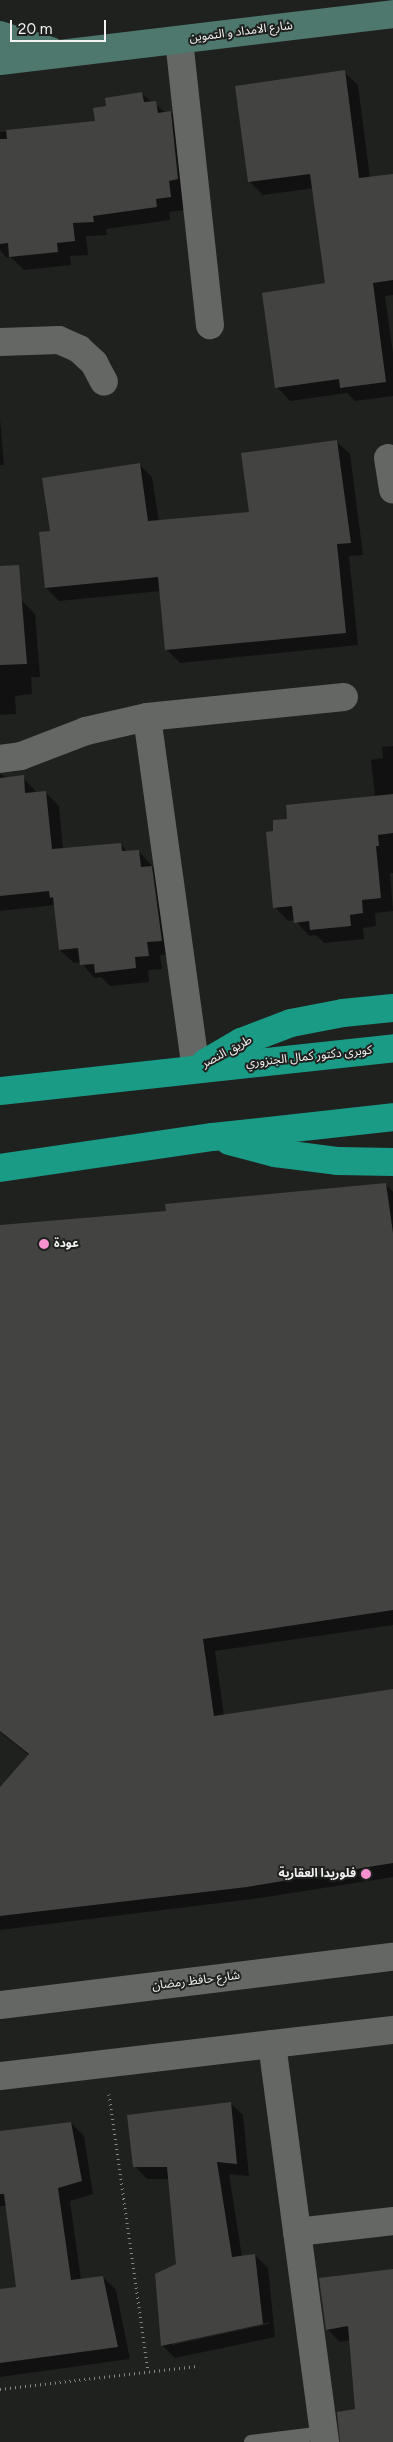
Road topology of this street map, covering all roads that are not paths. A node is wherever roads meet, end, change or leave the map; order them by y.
1 (393, 14) edge
2 (0, 35) edge
3 (179, 40) junction
4 (61, 54) junction
5 (0, 61) edge
6 (210, 325) dead end
7 (0, 342) edge
8 (104, 382) dead end
9 (388, 458) dead end
10 (393, 490) edge
11 (344, 697) dead end
12 (147, 717) junction
13 (0, 759) edge
14 (393, 1008) edge
15 (393, 1048) edge
16 (196, 1069) junction
17 (0, 1091) edge
18 (393, 1117) edge
19 (213, 1137) junction
20 (393, 1162) edge
21 (0, 1168) edge
22 (393, 1956) edge
23 (0, 2005) edge
24 (393, 2030) edge
25 (272, 2044) junction
26 (0, 2076) edge
27 (393, 2221) edge
28 (297, 2232) junction
29 (325, 2438) edge
30 (251, 2442) edge

1 - 3 street, شارع الامداد و التموين
2 - 4 street
3 - 4 street, شارع الامداد و التموين
3 - 6 street
4 - 5 street, شارع الامداد و التموين
7 - 8 street
9 - 10 street
11 - 12 street
12 - 13 street
12 - 16 street
14 - 16 highway, طريق النصر
15 - 16 highway, كوبرى دكتور كمال الجنزوري
16 - 17 highway, طريق النصر
18 - 19 highway
19 - 20 highway
19 - 21 highway
22 - 23 street, شارع حافظ رمضان
24 - 25 street
25 - 26 street
25 - 28 street
27 - 28 street
28 - 29 street
29 - 30 lane

